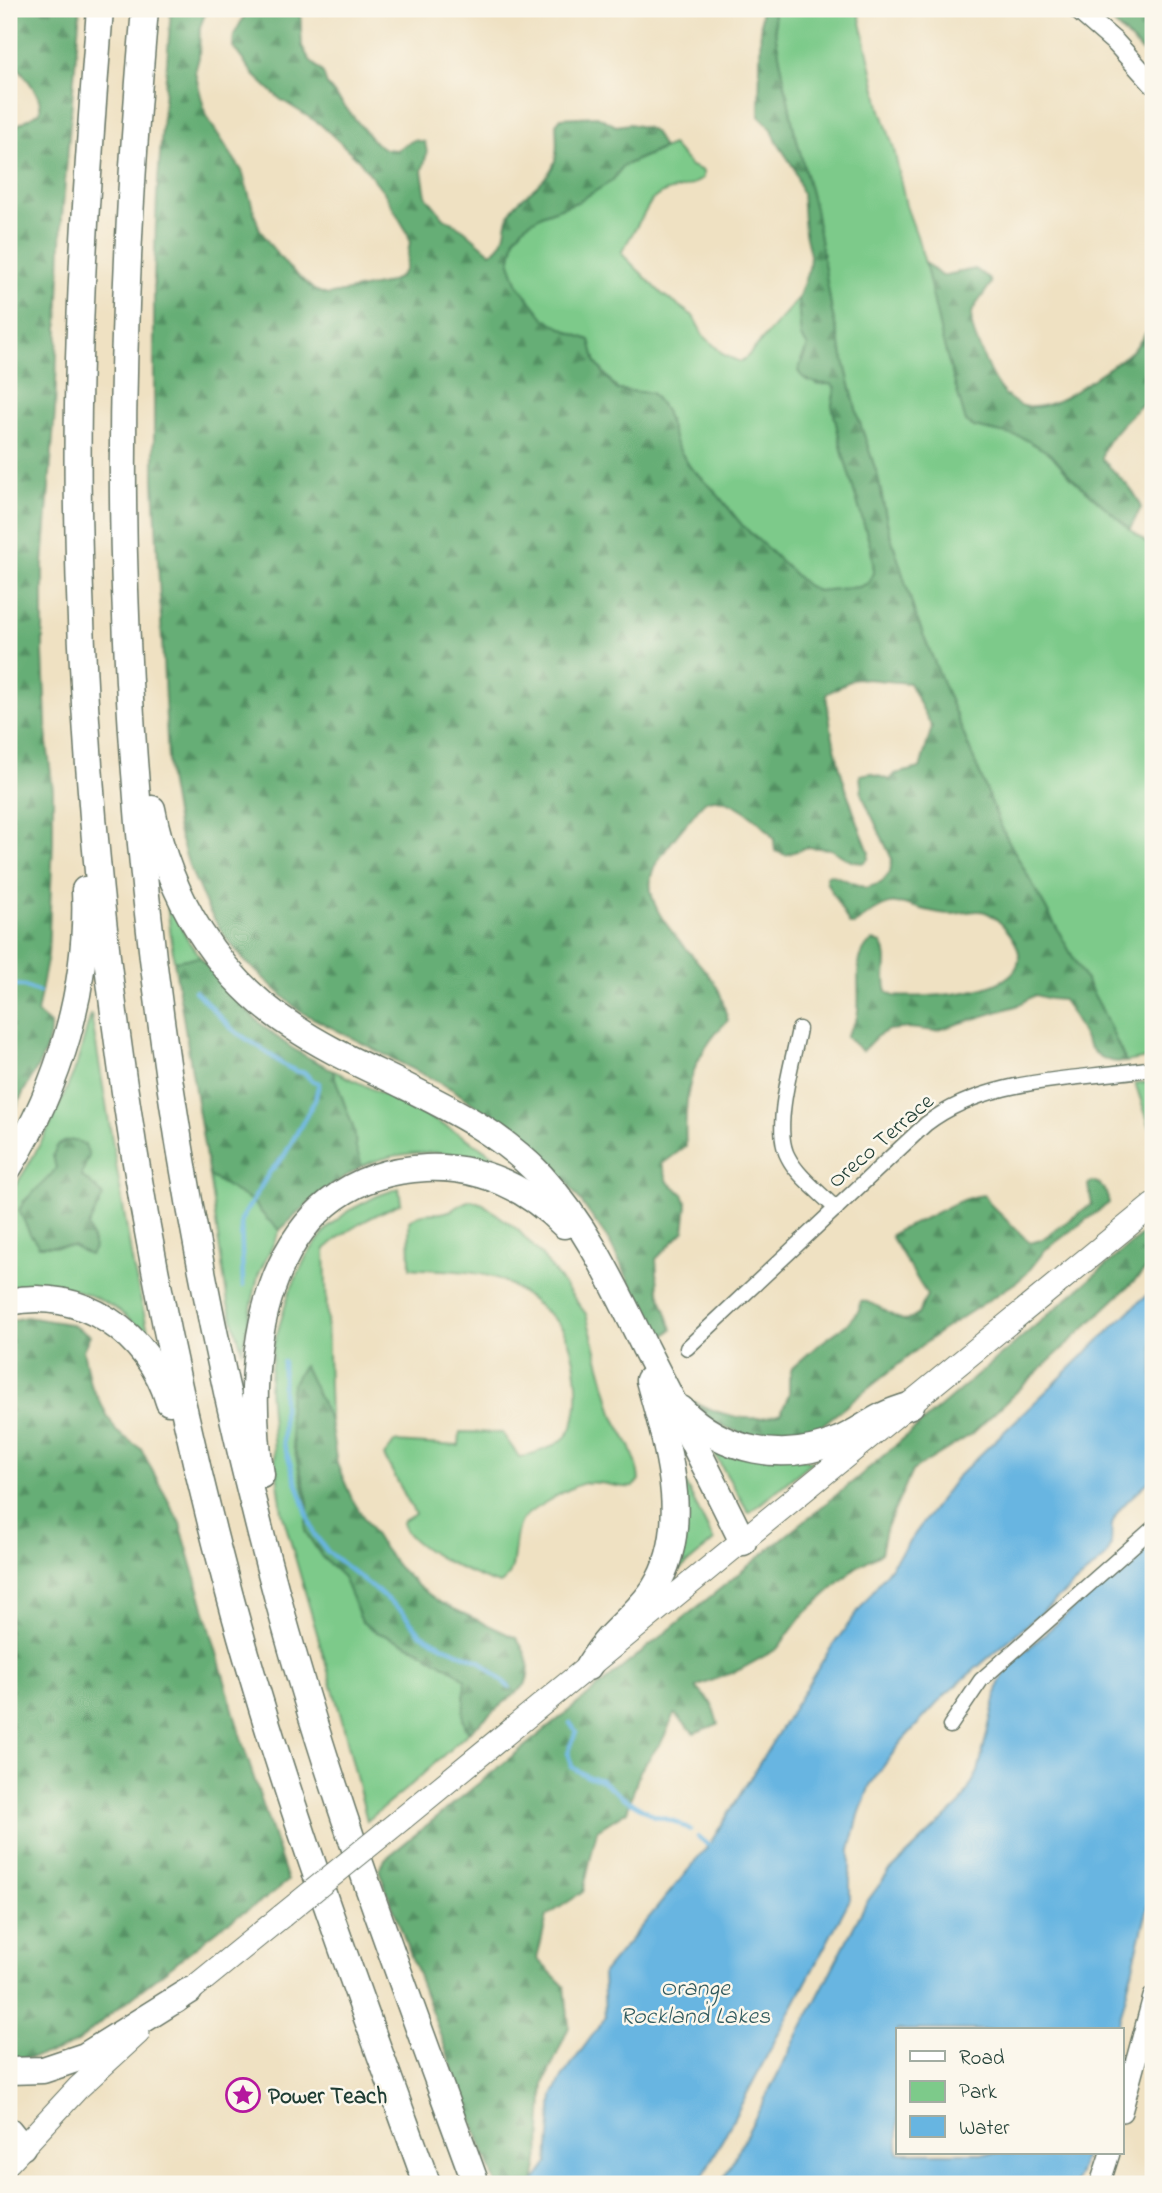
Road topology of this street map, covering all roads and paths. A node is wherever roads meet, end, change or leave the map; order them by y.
1 (100, 9) edge
2 (145, 9) edge
3 (1077, 9) edge
4 (1153, 84) edge
5 (125, 585) junction
6 (86, 724) junction
7 (799, 1029) dead end
8 (1153, 1068) edge
9 (9, 1167) edge
10 (1153, 1205) edge
11 (836, 1209) junction
12 (9, 1302) edge
13 (687, 1348) dead end
14 (659, 1386) junction
15 (911, 1405) junction
16 (1153, 1528) edge
17 (739, 1545) junction
18 (222, 1569) junction
19 (279, 1605) junction
20 (588, 1667) junction
21 (950, 1726) dead end
22 (190, 1991) junction
23 (1153, 1997) edge
24 (9, 2071) edge
25 (1124, 2105) edge
26 (12, 2145) edge
27 (1110, 2154) edge
28 (426, 2184) edge
29 (475, 2184) edge
30 (1100, 2184) edge

1 - 6 highway
2 - 5 highway
3 - 4 street
5 - 14 highway
5 - 19 highway
6 - 9 highway
6 - 18 highway
7 - 11 street
8 - 11 street, Oreco Terrace
10 - 15 main road
11 - 13 street, Oreco Terrace
12 - 18 highway
14 - 15 highway
14 - 17 highway
14 - 19 highway
14 - 20 highway
15 - 17 main road
16 - 21 street
17 - 20 main road
18 - 28 highway
19 - 29 highway
20 - 22 main road, bridge
22 - 24 highway
22 - 26 main road
23 - 25 street
27 - 30 street

